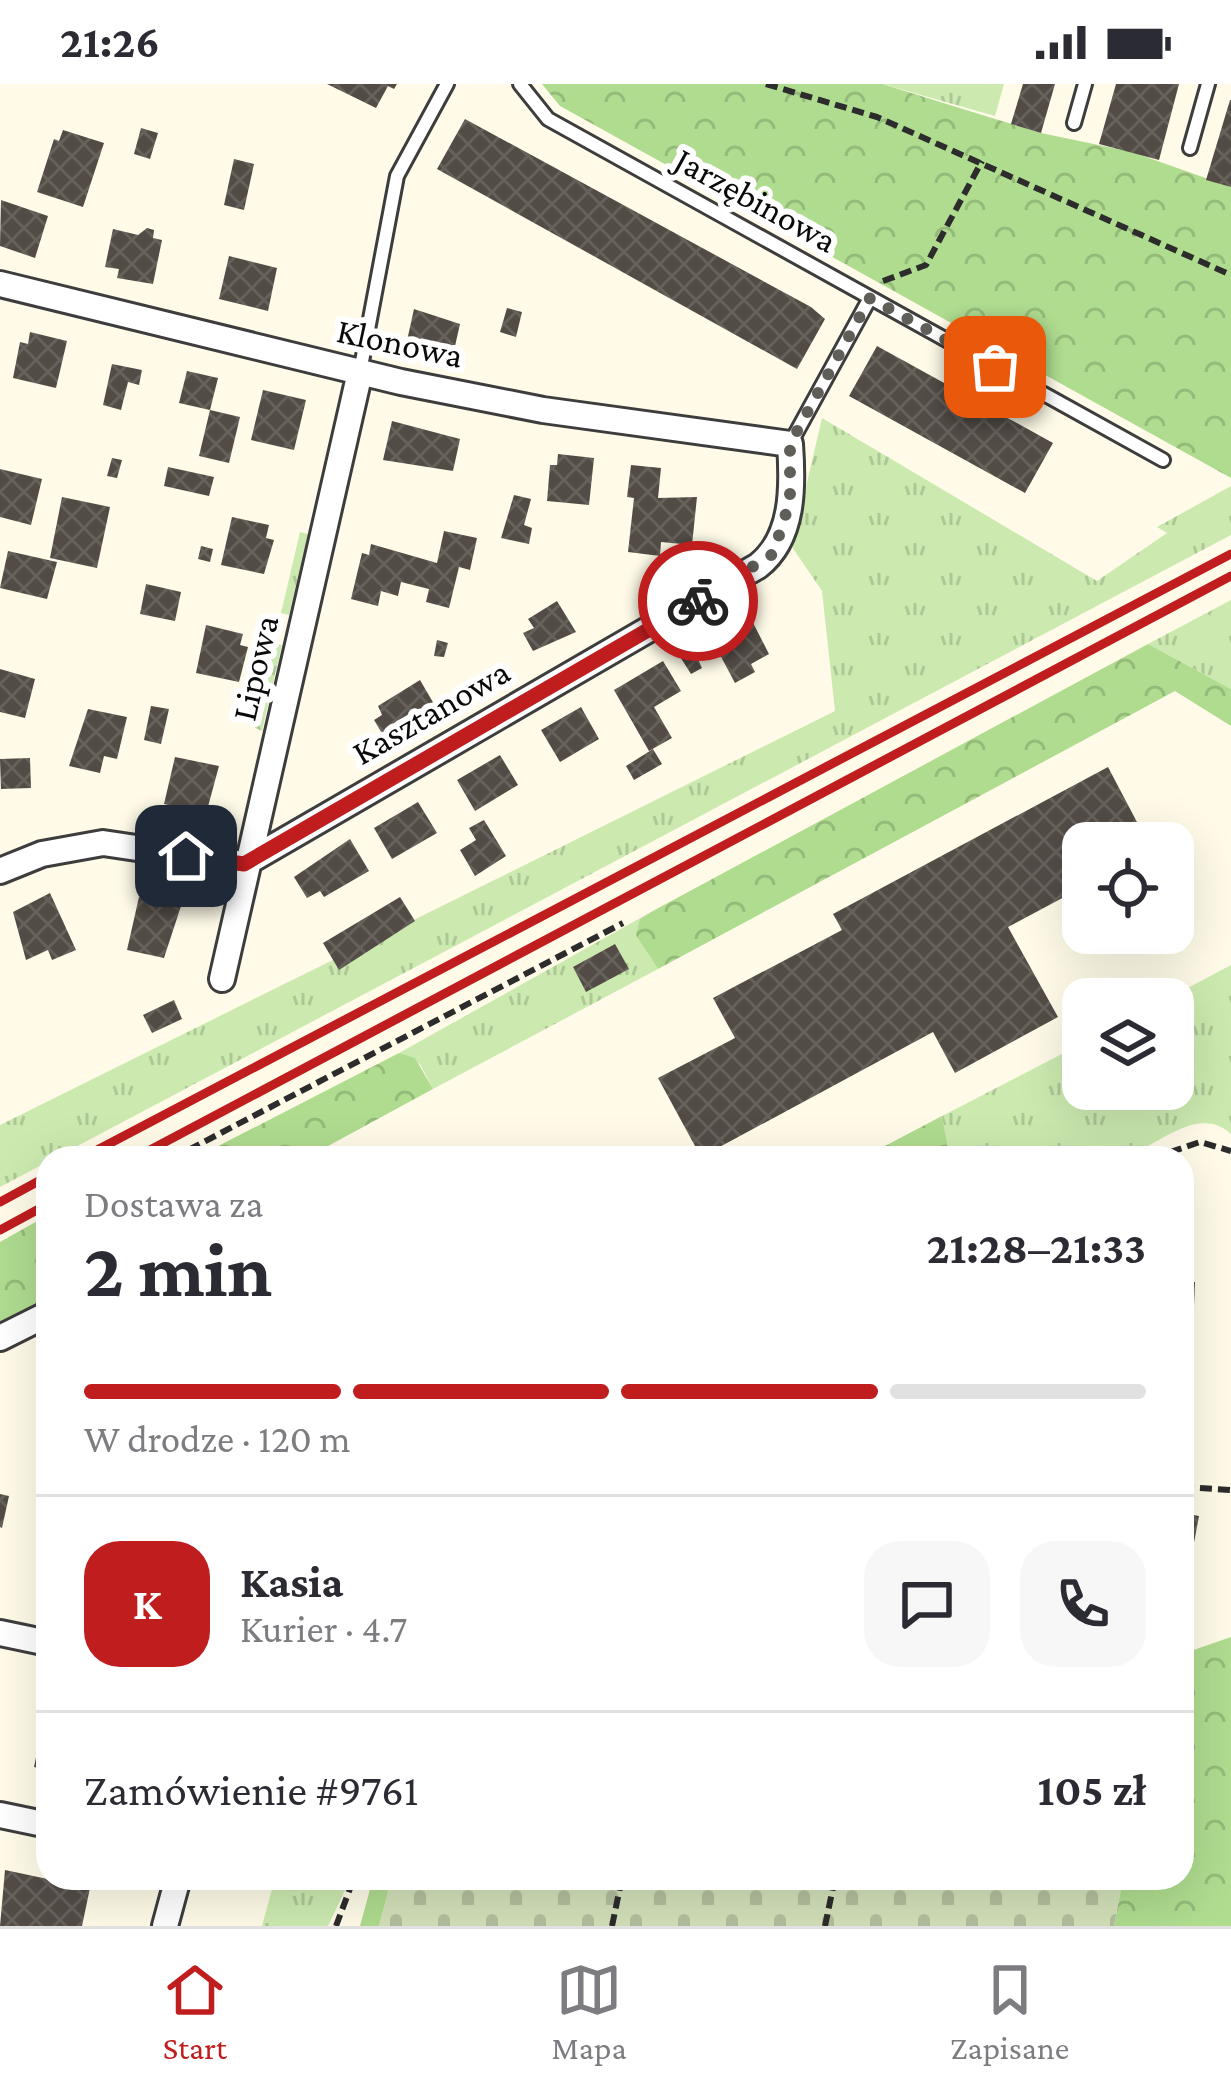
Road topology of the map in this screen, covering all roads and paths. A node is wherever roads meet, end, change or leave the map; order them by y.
1 (447, 84) edge
2 (520, 84) edge
3 (766, 84) edge
4 (1084, 84) edge
5 (1208, 84) edge
6 (1074, 123) dead end
7 (1190, 148) dead end
8 (982, 161) junction
9 (1231, 274) edge
10 (0, 284) edge
11 (870, 298) junction
12 (360, 372) junction
13 (790, 444) junction
14 (1163, 460) dead end
15 (244, 864) junction
16 (0, 872) edge
17 (623, 923) dead end
18 (222, 979) dead end
19 (196, 1146) edge
20 (1188, 1146) edge
21 (1231, 1151) edge
22 (36, 1320) edge
23 (0, 1338) edge
24 (1194, 1488) edge
25 (1231, 1490) edge
26 (0, 1633) edge
27 (36, 1640) edge
28 (0, 1815) edge
29 (36, 1822) edge
30 (175, 1890) edge
31 (349, 1890) edge
32 (620, 1890) edge
33 (832, 1890) edge
34 (165, 1926) edge
35 (335, 1926) edge
36 (612, 1926) edge
37 (825, 1926) edge

1 - 12 lane
2 - 11 lane, Jarzębinowa
3 - 8 path
4 - 6 lane
5 - 7 lane
8 - 9 path
8 - 11 path
10 - 12 street, Klonowa
11 - 13 lane
11 - 14 lane, Jarzębinowa
12 - 13 street, Klonowa
12 - 15 street, Lipowa
13 - 15 street, Kasztanowa
15 - 16 street
15 - 18 street, Lipowa
17 - 19 path
20 - 21 path
22 - 23 street
24 - 25 path
26 - 27 street
28 - 29 street
30 - 34 street
31 - 35 path
32 - 36 path
33 - 37 path

